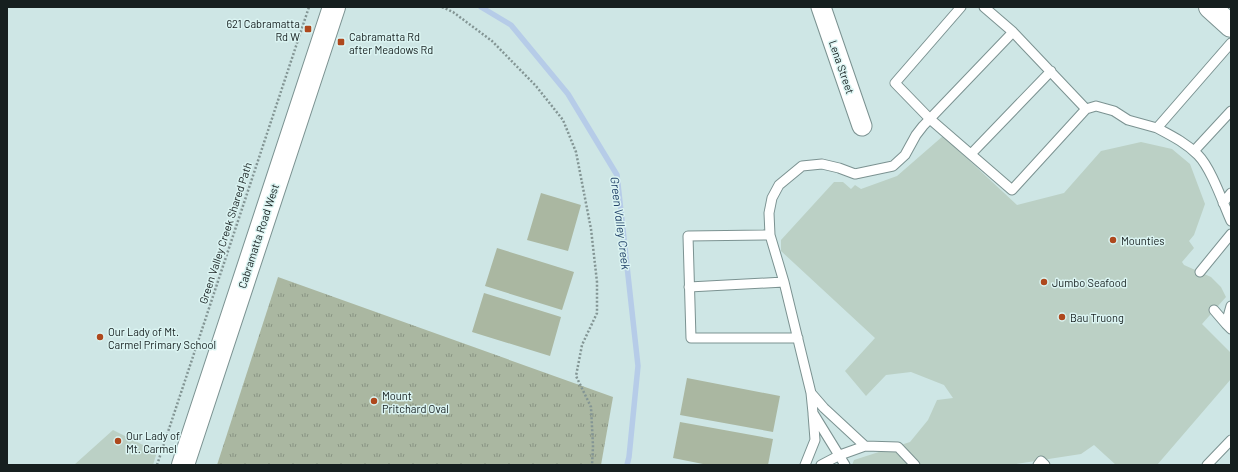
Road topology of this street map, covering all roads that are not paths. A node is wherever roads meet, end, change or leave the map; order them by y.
1 (334, 7) edge
2 (821, 7) edge
3 (961, 7) edge
4 (984, 7) edge
5 (1210, 7) edge
6 (1231, 26) edge
7 (1013, 32) junction
8 (1231, 43) edge
9 (1051, 71) junction
10 (1086, 109) junction
11 (1231, 111) edge
12 (930, 119) junction
13 (862, 126) dead end
14 (1157, 128) junction
15 (1194, 151) junction
16 (971, 154) junction
17 (1231, 193) edge
18 (1223, 202) junction
19 (1231, 221) edge
20 (1231, 234) edge
21 (770, 235) junction
22 (1200, 272) dead end
23 (784, 282) junction
24 (689, 287) junction
25 (1231, 306) edge
26 (1214, 310) dead end
27 (1228, 326) edge
28 (798, 338) junction
29 (812, 393) junction
30 (813, 413) junction
31 (1231, 440) edge
32 (865, 446) junction
33 (840, 455) junction
34 (844, 464) edge
35 (183, 465) edge
36 (805, 465) edge
37 (821, 465) edge
38 (915, 465) edge
39 (1038, 465) edge
40 (1045, 465) edge
41 (1207, 465) edge

1 - 35 main road, Cabramatta Road West
2 - 13 street, Lena Street
3 - 12 lane
4 - 7 lane
5 - 6 main road
7 - 9 lane
7 - 12 lane
8 - 14 lane
9 - 10 lane
9 - 16 lane
10 - 14 lane
10 - 16 lane
11 - 15 lane
12 - 16 lane
12 - 21 lane
14 - 15 lane
15 - 18 lane
17 - 18 lane
18 - 19 lane
20 - 22 lane
21 - 23 lane
21 - 24 lane
23 - 24 lane
23 - 28 lane
24 - 28 lane
25 - 27 lane
26 - 27 lane
28 - 29 lane
29 - 30 lane
29 - 32 lane
30 - 33 lane
30 - 36 lane
31 - 41 lane
32 - 33 lane
32 - 34 lane
32 - 38 lane
33 - 34 lane
33 - 37 lane
39 - 40 lane

